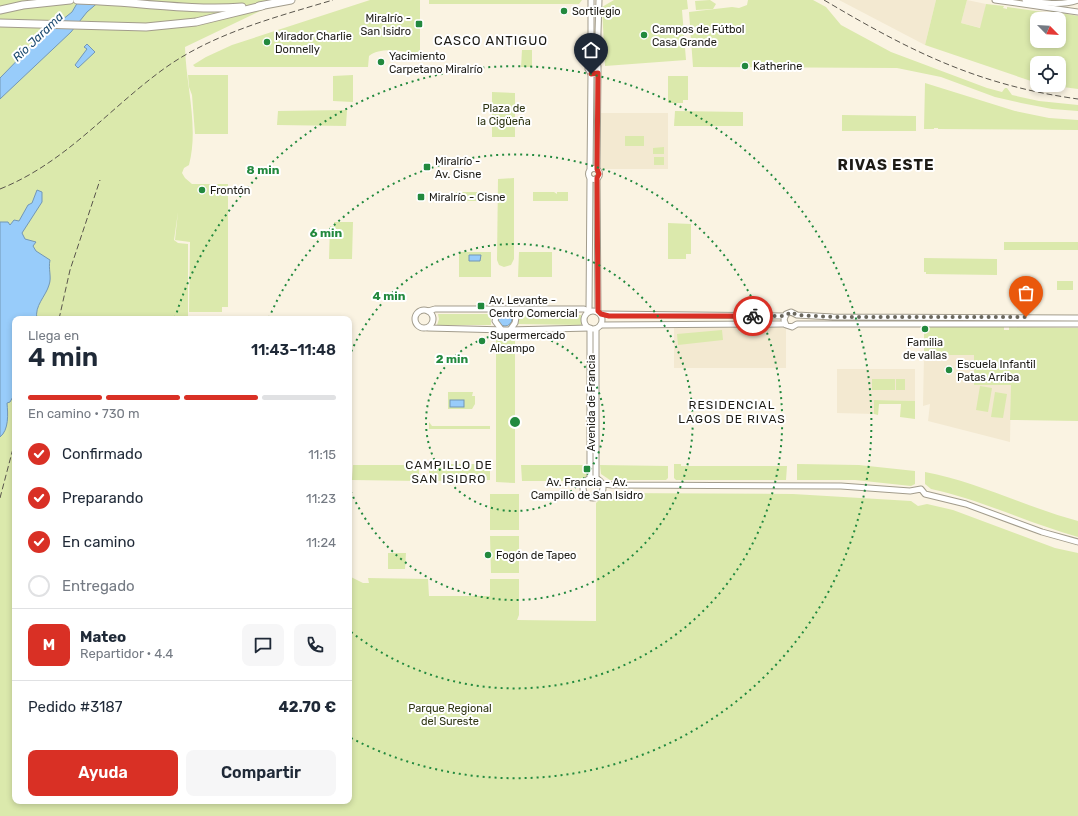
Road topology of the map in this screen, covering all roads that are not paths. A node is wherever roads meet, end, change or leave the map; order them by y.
1 (70, 0) edge
2 (77, 0) edge
3 (291, 0) edge
4 (591, 0) edge
5 (599, 0) edge
6 (995, 0) edge
7 (1025, 0) edge
8 (1078, 0) edge
9 (262, 6) junction
10 (0, 10) edge
11 (1078, 12) edge
12 (0, 25) edge
13 (590, 64) junction
14 (597, 65) junction
15 (598, 73) junction
16 (591, 74) junction
17 (597, 169) junction
18 (590, 170) junction
19 (590, 178) junction
20 (597, 178) junction
21 (501, 310) junction
22 (510, 310) junction
23 (428, 311) junction
24 (589, 311) junction
25 (600, 313) junction
26 (797, 315) junction
27 (785, 316) junction
28 (1078, 318) edge
29 (785, 324) junction
30 (797, 324) junction
31 (1078, 324) edge
32 (601, 325) junction
33 (428, 328) junction
34 (501, 329) junction
35 (592, 329) junction
36 (510, 330) junction
37 (593, 478) junction
38 (603, 484) junction
39 (1078, 542) edge

1 - 10 highway
2 - 9 highway
3 - 9 highway
4 - 13 street
5 - 14 street
6 - 11 street
7 - 8 street
9 - 12 highway
13 - 14 street
13 - 16 street
14 - 15 street
15 - 16 street
15 - 17 street
16 - 18 street
17 - 18 street
17 - 20 street
18 - 19 street
19 - 20 street
19 - 24 street
20 - 25 street
21 - 22 street
21 - 23 street
21 - 34 street
22 - 24 street
22 - 36 street
23 - 33 street
23 - 33 street
24 - 25 street
24 - 35 street
25 - 27 street
25 - 32 street
26 - 27 street
26 - 28 street
26 - 30 street
27 - 29 street
29 - 30 street
29 - 32 street
30 - 31 street
32 - 35 street
33 - 34 street
34 - 36 street
35 - 36 street
35 - 37 street, Avenida de Francia
37 - 38 street
37 - 38 street
38 - 39 street

